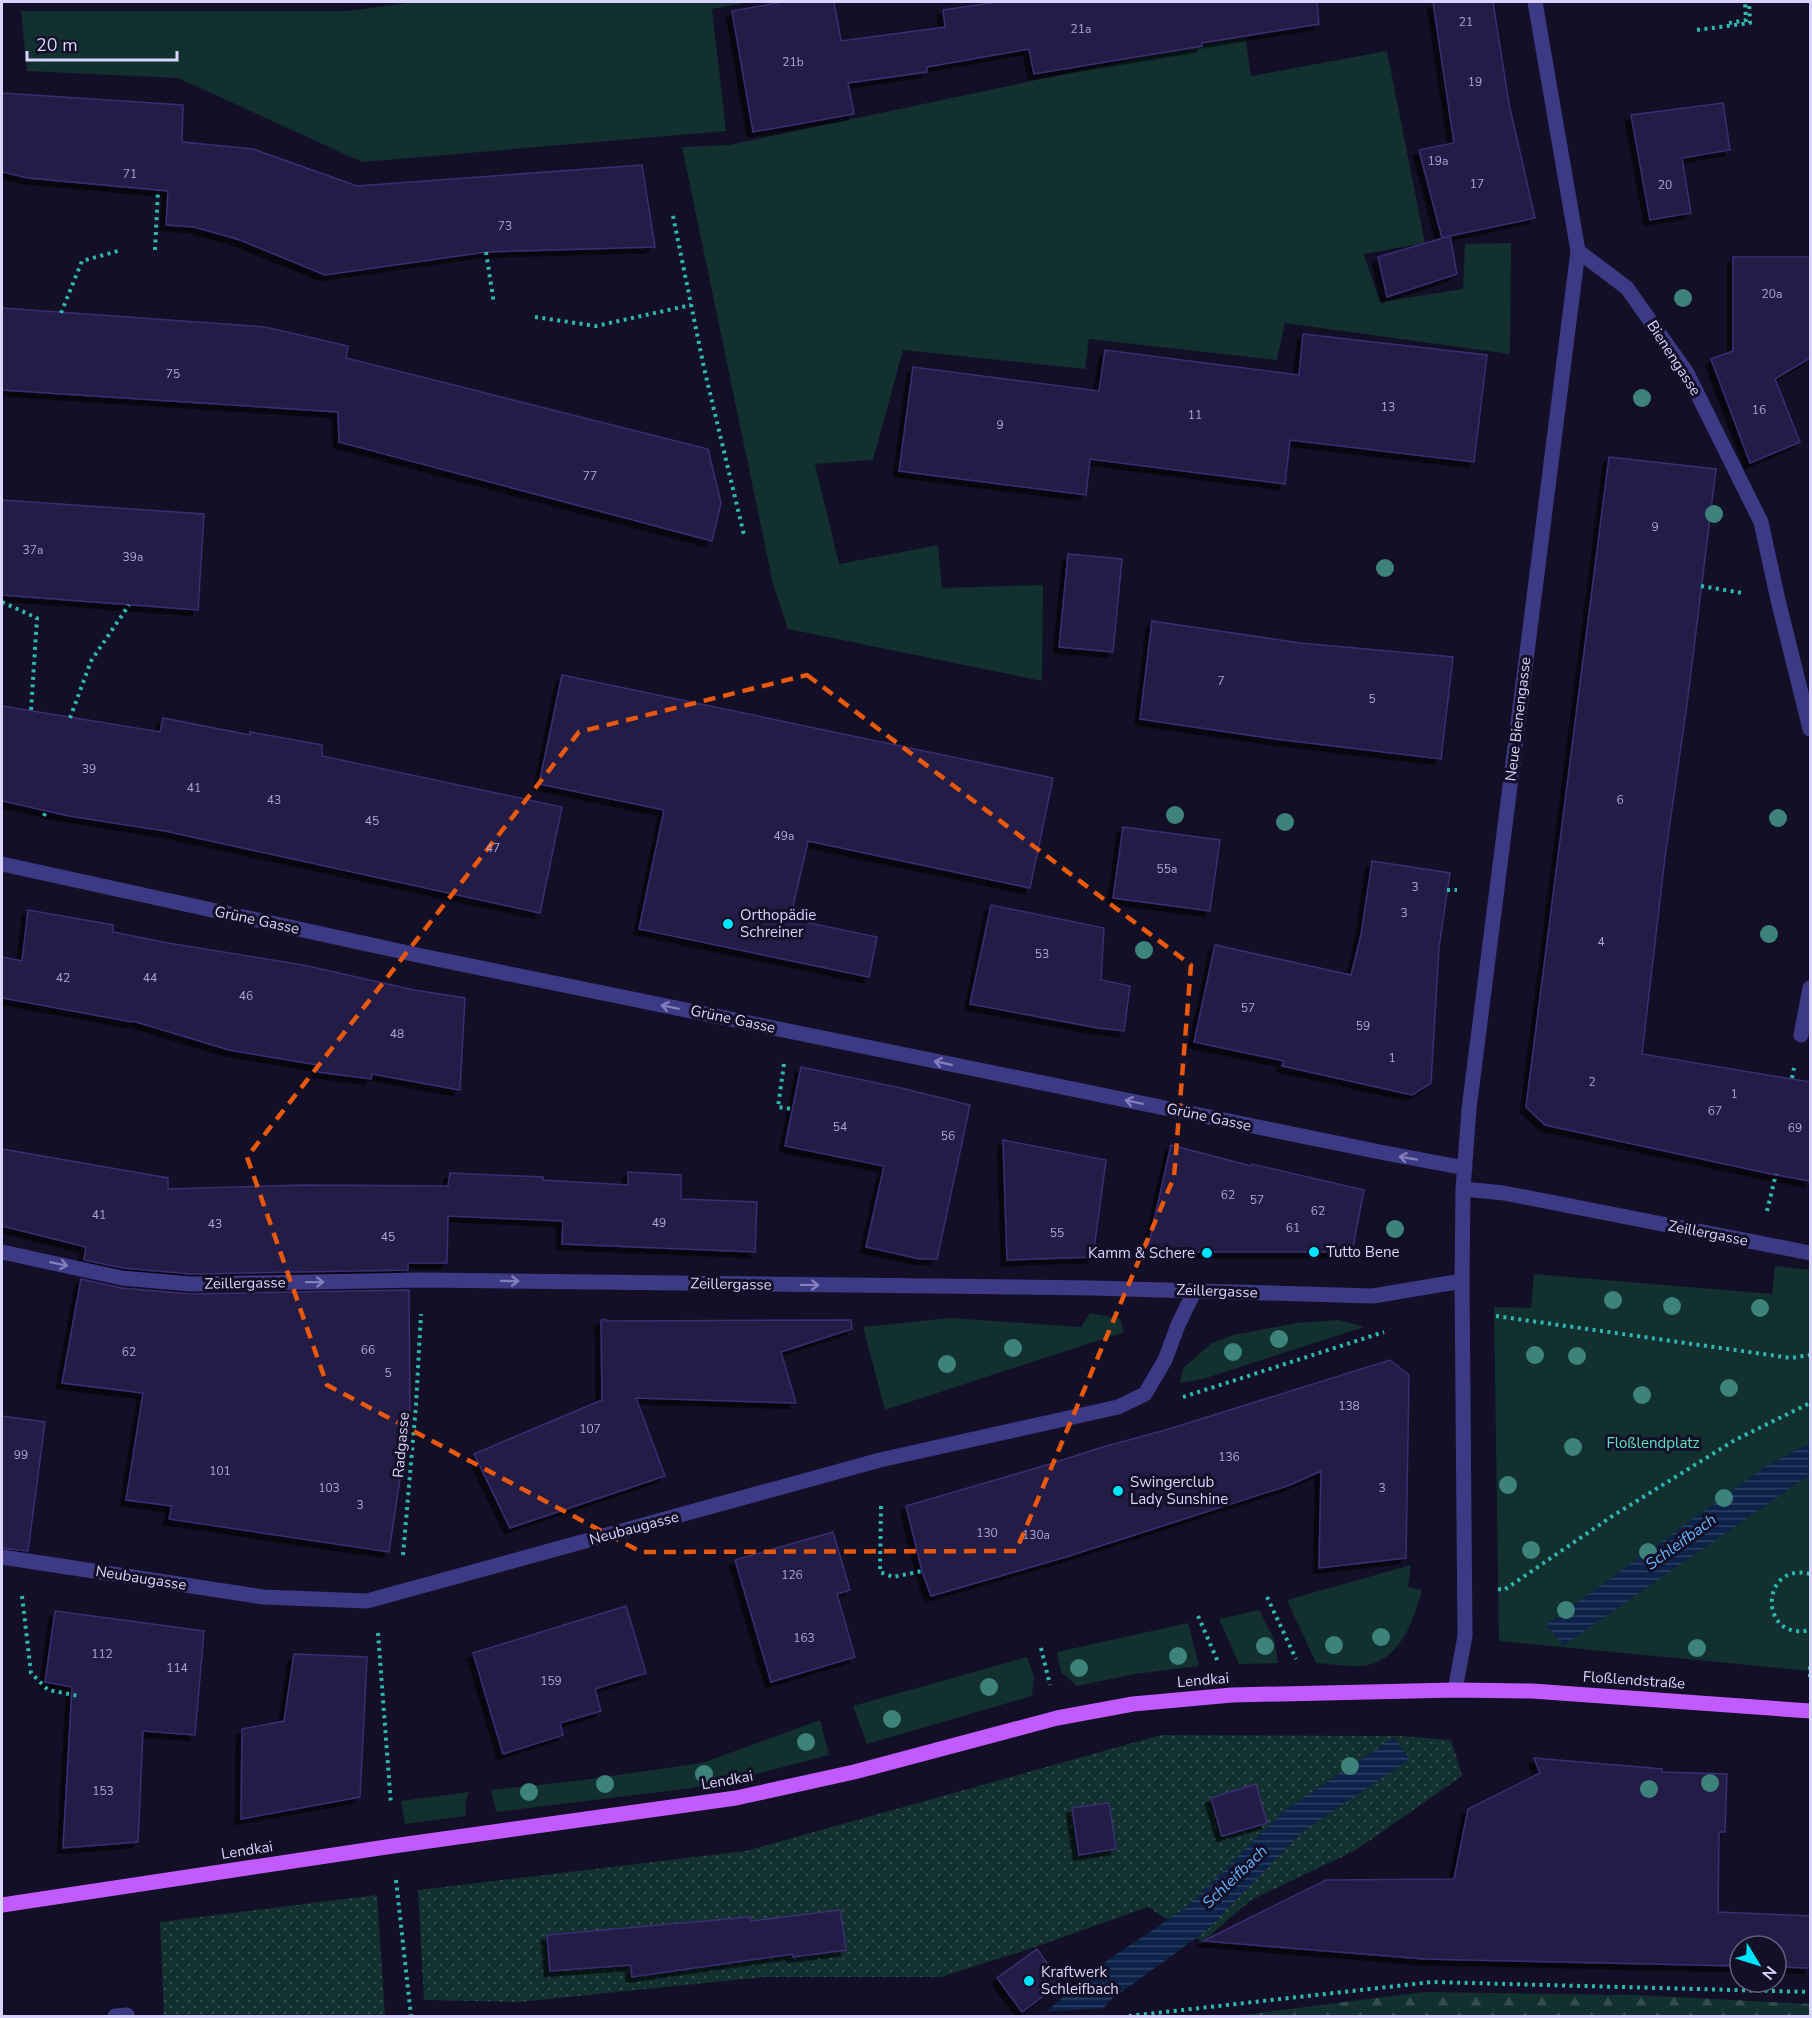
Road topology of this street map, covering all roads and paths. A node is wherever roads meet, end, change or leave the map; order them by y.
1 (1535, 2) edge
2 (1747, 2) edge
3 (1729, 23) dead end
4 (1696, 30) dead end
5 (158, 190) dead end
6 (673, 216) dead end
7 (155, 250) dead end
8 (118, 251) dead end
9 (1578, 251) junction
10 (486, 252) dead end
11 (494, 304) dead end
12 (691, 305) junction
13 (61, 313) dead end
14 (535, 317) dead end
15 (744, 535) dead end
16 (2, 602) edge
17 (129, 605) dead end
18 (31, 711) dead end
19 (70, 718) dead end
20 (1810, 729) edge
21 (2, 864) edge
22 (1448, 890) dead end
23 (1457, 890) dead end
24 (1810, 988) edge
25 (788, 1031) junction
26 (1801, 1035) dead end
27 (792, 1109) dead end
28 (1465, 1168) junction
29 (1463, 1189) junction
30 (2, 1252) edge
31 (1810, 1253) edge
32 (423, 1280) junction
33 (1462, 1281) junction
34 (1195, 1290) junction
35 (1492, 1316) dead end
36 (1393, 1328) dead end
37 (1810, 1355) edge
38 (1145, 1394) junction
39 (1810, 1403) edge
40 (881, 1506) dead end
41 (2, 1557) edge
42 (17, 1559) junction
43 (403, 1560) dead end
44 (922, 1571) dead end
45 (1810, 1574) edge
46 (1495, 1589) dead end
47 (1268, 1597) dead end
48 (1198, 1616) dead end
49 (377, 1628) dead end
50 (1810, 1630) edge
51 (1455, 1690) junction
52 (1312, 1694) junction
53 (1232, 1695) junction
54 (79, 1696) dead end
55 (1810, 1711) edge
56 (391, 1805) dead end
57 (396, 1879) dead end
58 (2, 1905) edge
59 (1810, 1992) edge
60 (411, 2016) edge
61 (1129, 2016) edge

1 - 9 street
2 - 3 path
2 - 4 path
5 - 7 path
6 - 12 path
8 - 13 path
9 - 20 street, Bienengasse
9 - 28 street, Neue Bienengasse
10 - 11 path
12 - 14 path
12 - 15 path
16 - 18 path
17 - 19 path
25 -> 21 street, Grüne Gasse
22 - 23 path
24 - 26 street
25 - 27 path
28 -> 25 street, Grüne Gasse
28 - 29 street, Neue Bienengasse
29 - 31 street, Zeillergasse
29 - 33 street
30 -> 32 street, Zeillergasse
32 -> 34 street, Zeillergasse
32 - 43 path, Radgasse
33 - 34 street, Zeillergasse
33 - 51 street
34 - 38 street
35 - 37 path
36 - 38 path
38 - 42 street, Neubaugasse
39 - 46 path
40 - 44 path
41 - 42 street, Neubaugasse
42 - 54 path
45 - 50 path
47 - 52 path
48 - 53 path
49 - 56 path
51 - 52 main road, Lendkai
51 - 55 main road, Floßlendstraße
52 - 53 main road, Lendkai
53 - 58 main road, Lendkai
57 - 60 path
59 - 61 path

